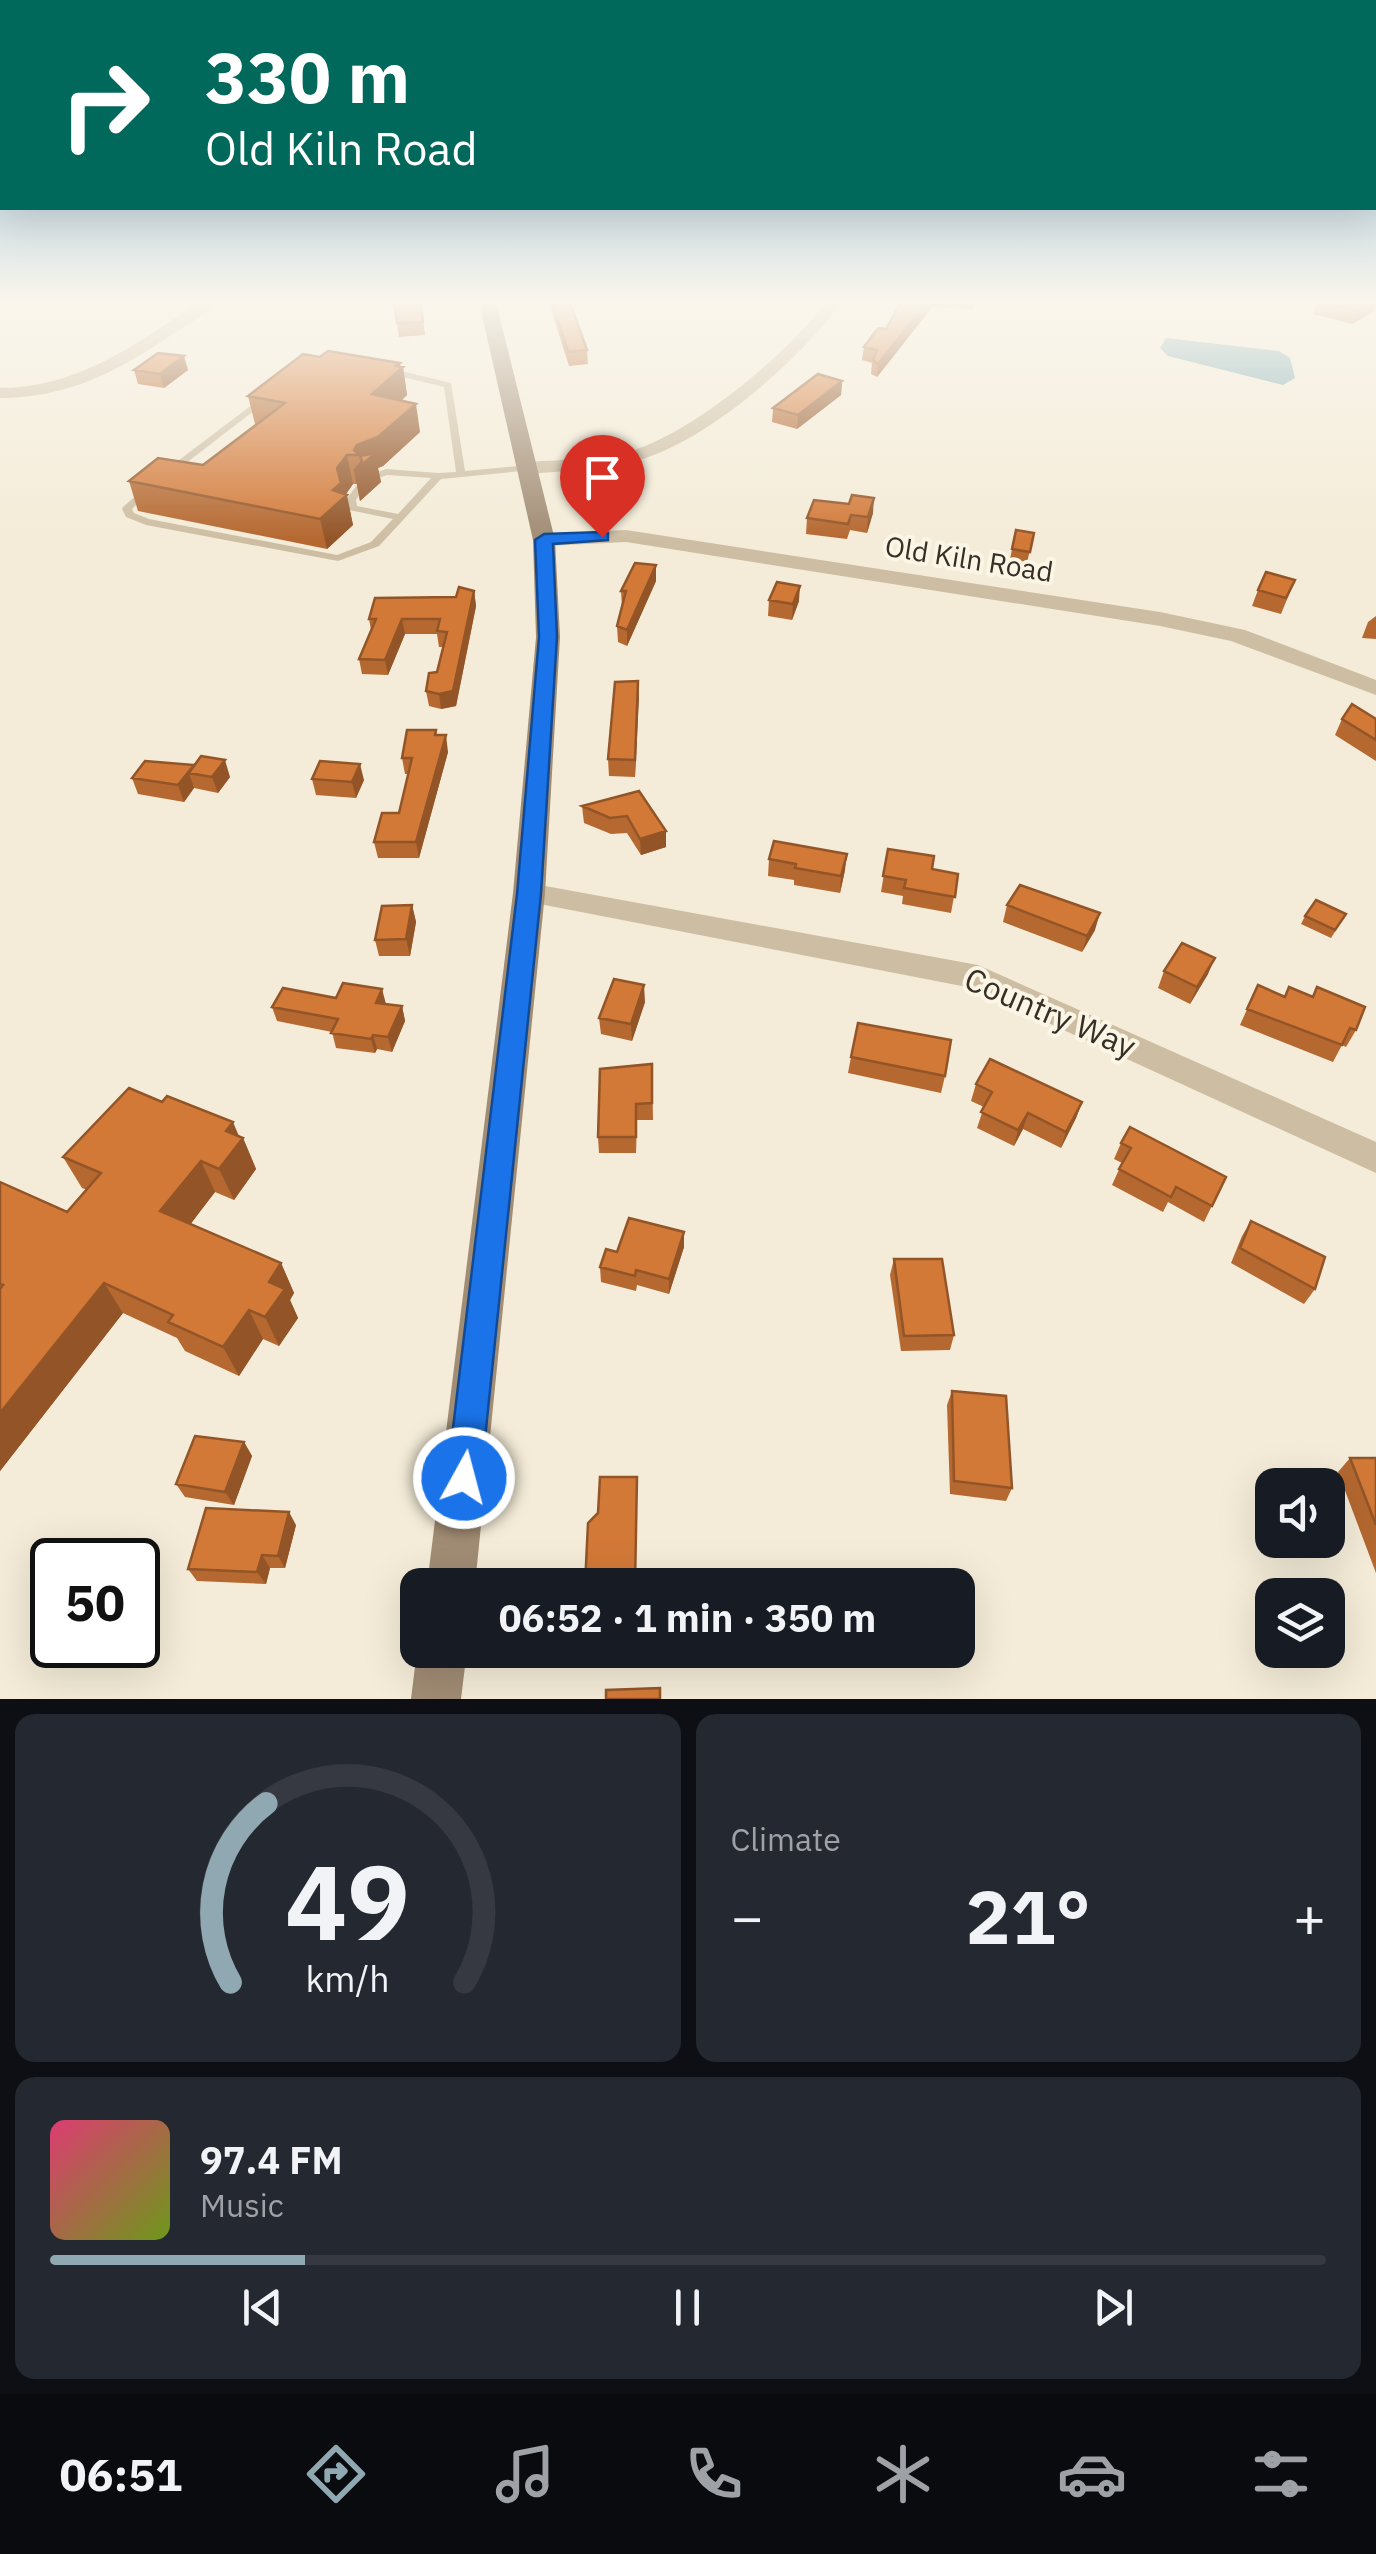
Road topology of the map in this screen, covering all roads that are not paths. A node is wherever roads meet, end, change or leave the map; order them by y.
1 (80, 381) edge
2 (443, 381) edge
3 (507, 381) edge
4 (748, 381) edge
5 (0, 393) edge
6 (274, 393) edge
7 (528, 468) junction
8 (461, 474) junction
9 (438, 476) junction
10 (400, 518) junction
11 (544, 540) junction
12 (1376, 688) edge
13 (529, 894) junction
14 (1376, 1158) edge
15 (452, 1568) edge
16 (440, 1668) edge
17 (436, 1699) edge

1 - 5 street
2 - 8 lane
3 - 7 main road
4 - 7 street
6 - 10 lane
7 - 8 lane
7 - 11 main road
8 - 9 lane
9 - 10 lane
9 - 10 lane
11 - 12 street, Old Kiln Road
11 - 13 main road
13 - 14 street, Country Way
13 - 15 main road
16 - 17 main road

